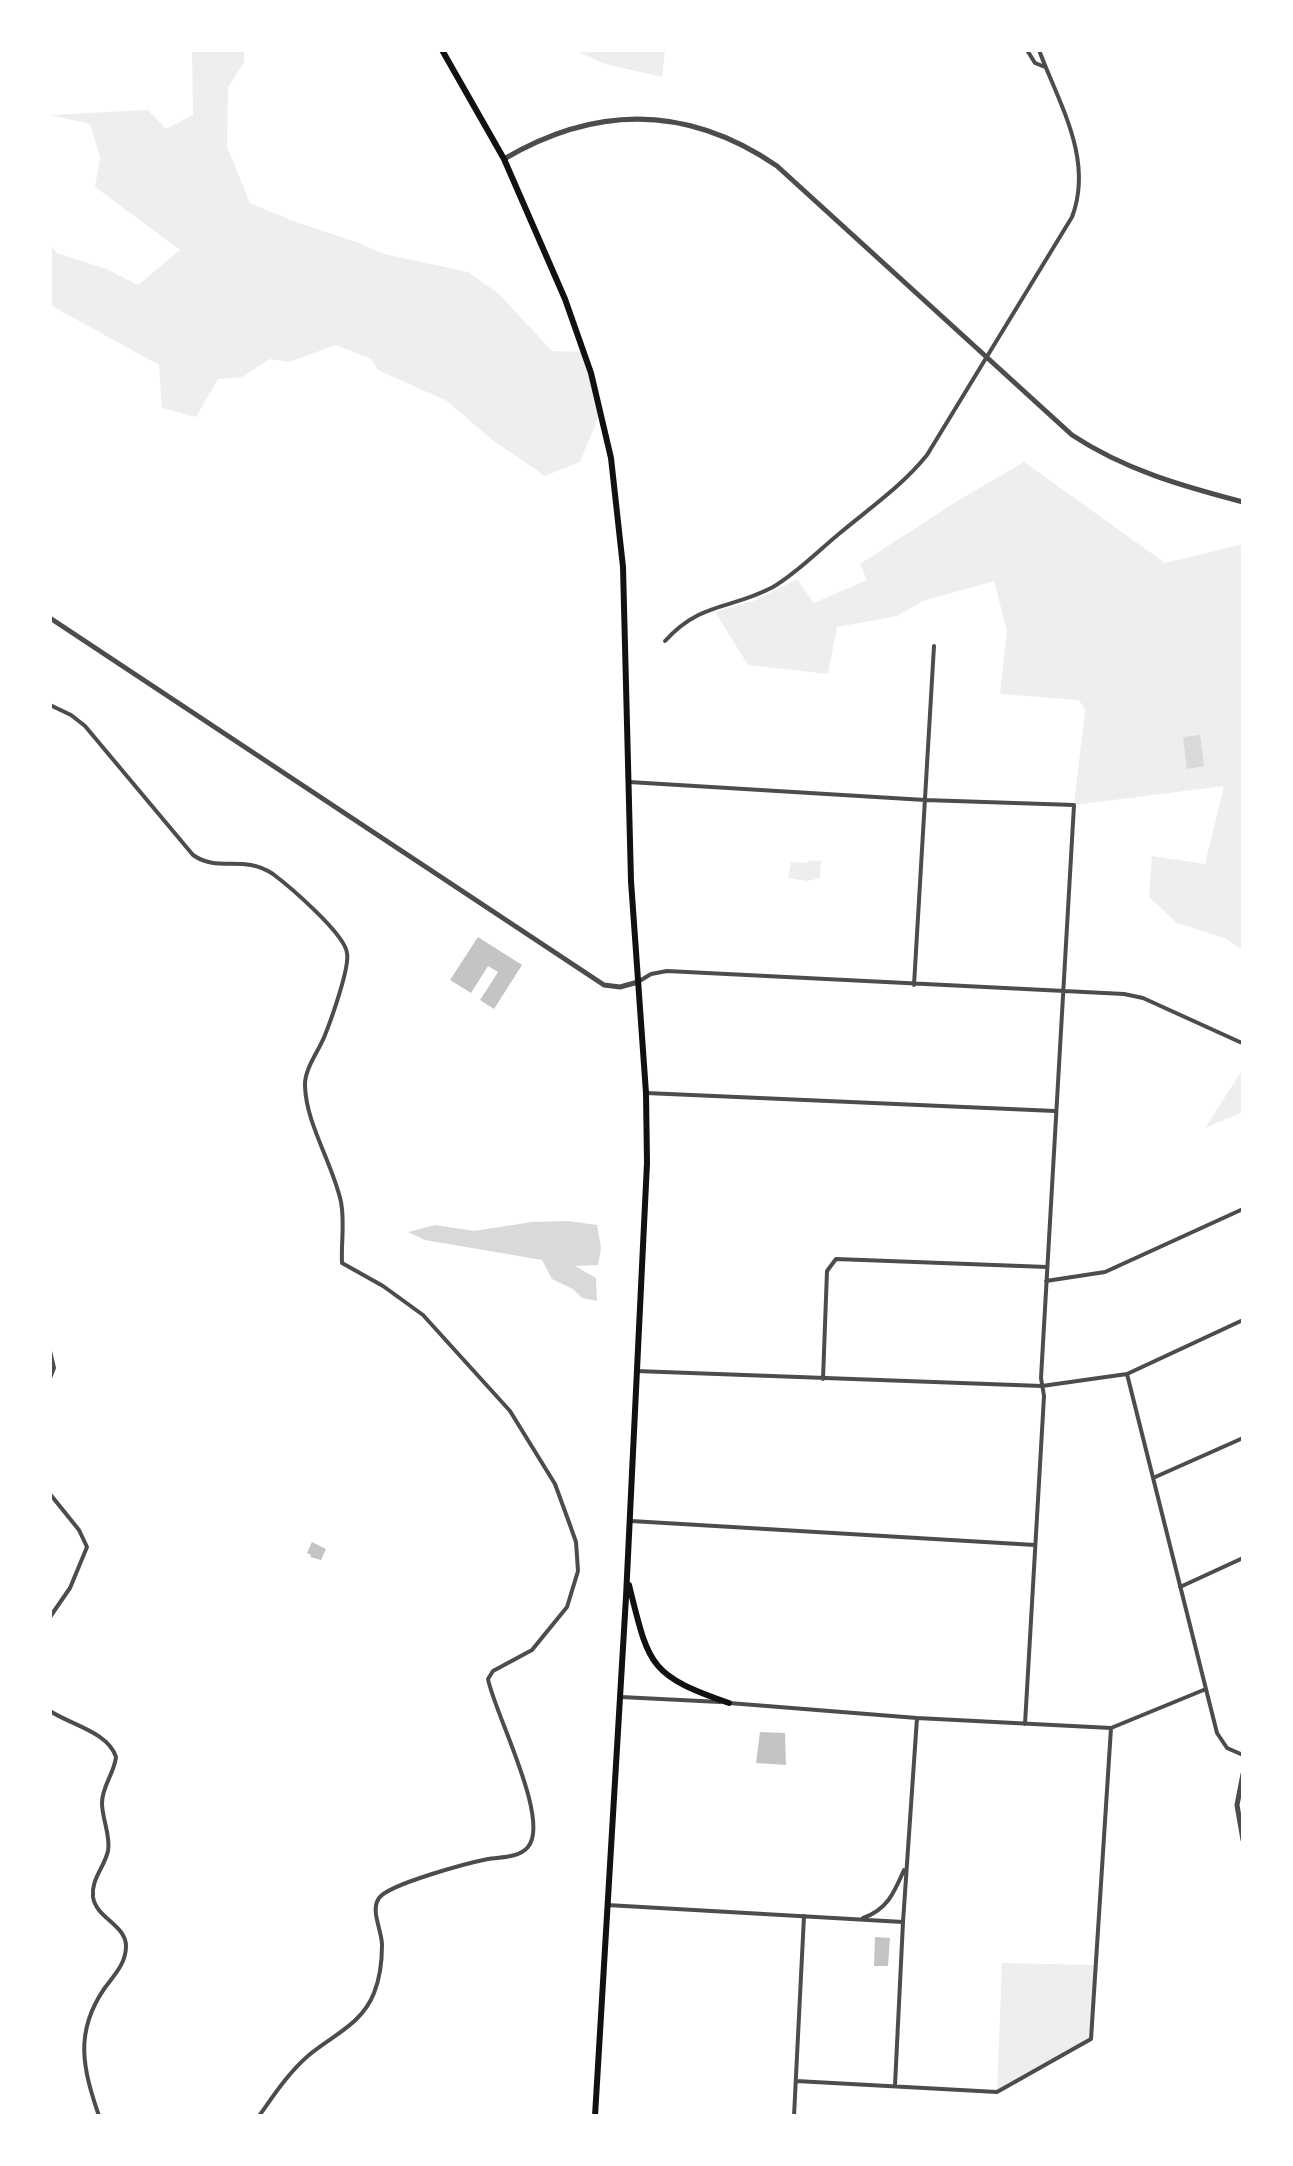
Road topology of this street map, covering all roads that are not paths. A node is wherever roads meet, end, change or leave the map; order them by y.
1 (442, 50) edge
2 (1027, 50) edge
3 (1039, 50) edge
4 (1045, 67) junction
5 (504, 159) junction
6 (987, 358) junction
7 (1243, 502) edge
8 (50, 618) edge
9 (665, 641) dead end
10 (934, 646) dead end
11 (50, 705) edge
12 (629, 782) junction
13 (925, 800) junction
14 (638, 982) junction
15 (914, 985) junction
16 (1064, 992) junction
17 (1242, 1043) edge
18 (646, 1093) junction
19 (1056, 1111) junction
20 (1243, 1209) edge
21 (1047, 1267) junction
22 (1046, 1281) junction
23 (1243, 1320) edge
24 (50, 1351) edge
25 (636, 1371) junction
26 (1127, 1374) junction
27 (50, 1378) edge
28 (823, 1379) junction
29 (1042, 1386) junction
30 (1243, 1438) edge
31 (1153, 1478) junction
32 (50, 1494) edge
33 (628, 1521) junction
34 (1035, 1545) junction
35 (1243, 1558) edge
36 (627, 1577) junction
37 (1180, 1587) junction
38 (50, 1617) edge
39 (1206, 1689) junction
40 (620, 1697) junction
41 (729, 1703) junction
42 (50, 1711) edge
43 (917, 1718) junction
44 (1025, 1724) junction
45 (1111, 1728) junction
46 (1243, 1755) edge
47 (1243, 1774) edge
48 (1243, 1840) edge
49 (907, 1864) junction
50 (607, 1905) junction
51 (804, 1916) junction
52 (850, 1920) junction
53 (903, 1922) junction
54 (796, 2081) junction
55 (895, 2085) junction
56 (99, 2116) edge
57 (259, 2116) edge
58 (595, 2116) edge
59 (794, 2116) edge

1 - 5 main road
2 - 4 street
3 - 4 street
4 - 6 street
5 - 6 street
5 - 12 main road
6 - 7 street
6 - 9 street
8 - 14 street
10 - 13 street
11 - 57 street
12 - 13 street
12 - 14 main road
13 - 15 street
13 - 16 street
14 - 15 street
14 - 18 main road
15 - 16 street
16 - 17 street
16 - 19 street
18 - 19 street
18 - 25 main road
19 - 21 street
20 - 22 street
21 - 22 street
21 - 28 street
22 - 29 street
23 - 26 street
24 - 27 street
25 - 28 street
25 - 33 main road
26 - 29 street
26 - 31 street
28 - 29 street
29 - 34 street
30 - 31 street
31 - 37 street
32 - 38 street
33 - 34 street
33 - 36 main road
34 - 44 street
35 - 37 street
36 - 40 main road
36 - 41 main road
37 - 39 street
39 - 45 street
39 - 46 street
40 - 41 street
40 - 50 main road
41 - 43 street
42 - 56 street
43 - 44 street
43 - 49 street
44 - 45 street
45 - 55 street
47 - 48 street
49 - 52 street
49 - 53 street
50 - 51 street
50 - 58 main road
51 - 52 street
51 - 54 street
52 - 53 street
53 - 55 street
54 - 55 street
54 - 59 street

